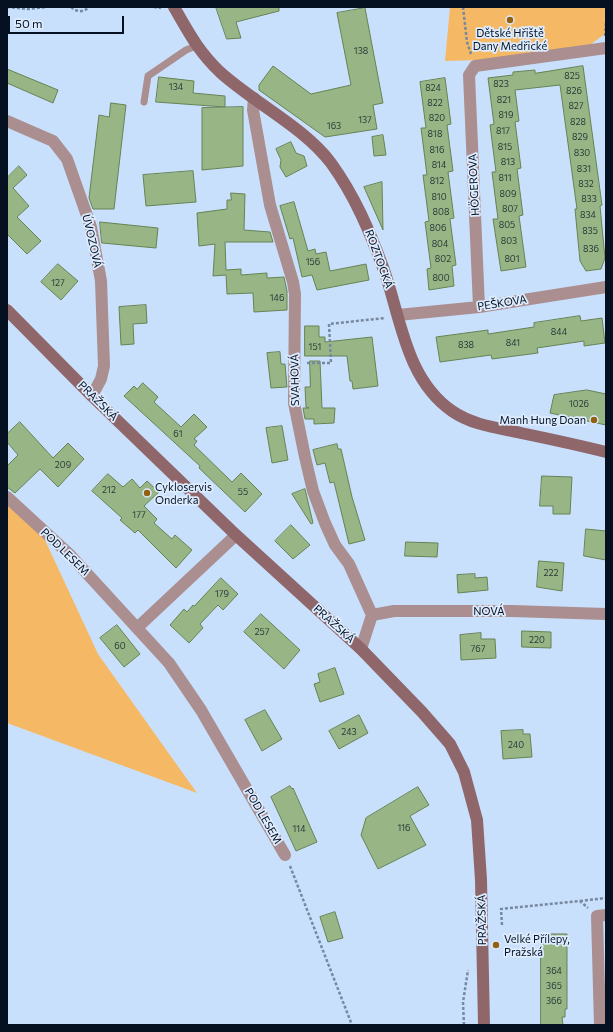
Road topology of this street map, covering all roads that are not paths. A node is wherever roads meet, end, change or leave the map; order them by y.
1 (174, 7) edge
2 (196, 46) junction
3 (606, 49) edge
4 (254, 98) junction
5 (144, 102) dead end
6 (7, 121) edge
7 (606, 287) edge
8 (479, 307) junction
9 (7, 310) edge
10 (398, 315) junction
11 (92, 396) junction
12 (606, 452) edge
13 (7, 497) edge
14 (236, 535) junction
15 (606, 614) edge
16 (372, 615) junction
17 (138, 627) junction
18 (361, 649) junction
19 (285, 855) road end
20 (602, 915) edge
21 (484, 1025) edge
22 (600, 1025) edge

1 - 2 main road, ROZTOCKÁ
2 - 4 main road, ROZTOCKÁ
2 - 5 lane
3 - 8 street, HÖGEROVA
4 - 10 main road, ROZTOCKÁ
4 - 16 street, SVAHOVÁ
6 - 11 street, ÚVOZOVÁ
7 - 8 street, PEŠKOVA
8 - 10 street, PEŠKOVA
9 - 11 main road, PRAŽSKÁ
10 - 12 main road, ROZTOCKÁ
11 - 14 main road, PRAŽSKÁ
13 - 17 street, POD LESEM
14 - 17 street
14 - 18 main road, PRAŽSKÁ
15 - 16 street, NOVÁ
16 - 18 street
17 - 19 street, POD LESEM
18 - 21 main road, PRAŽSKÁ
20 - 22 street

